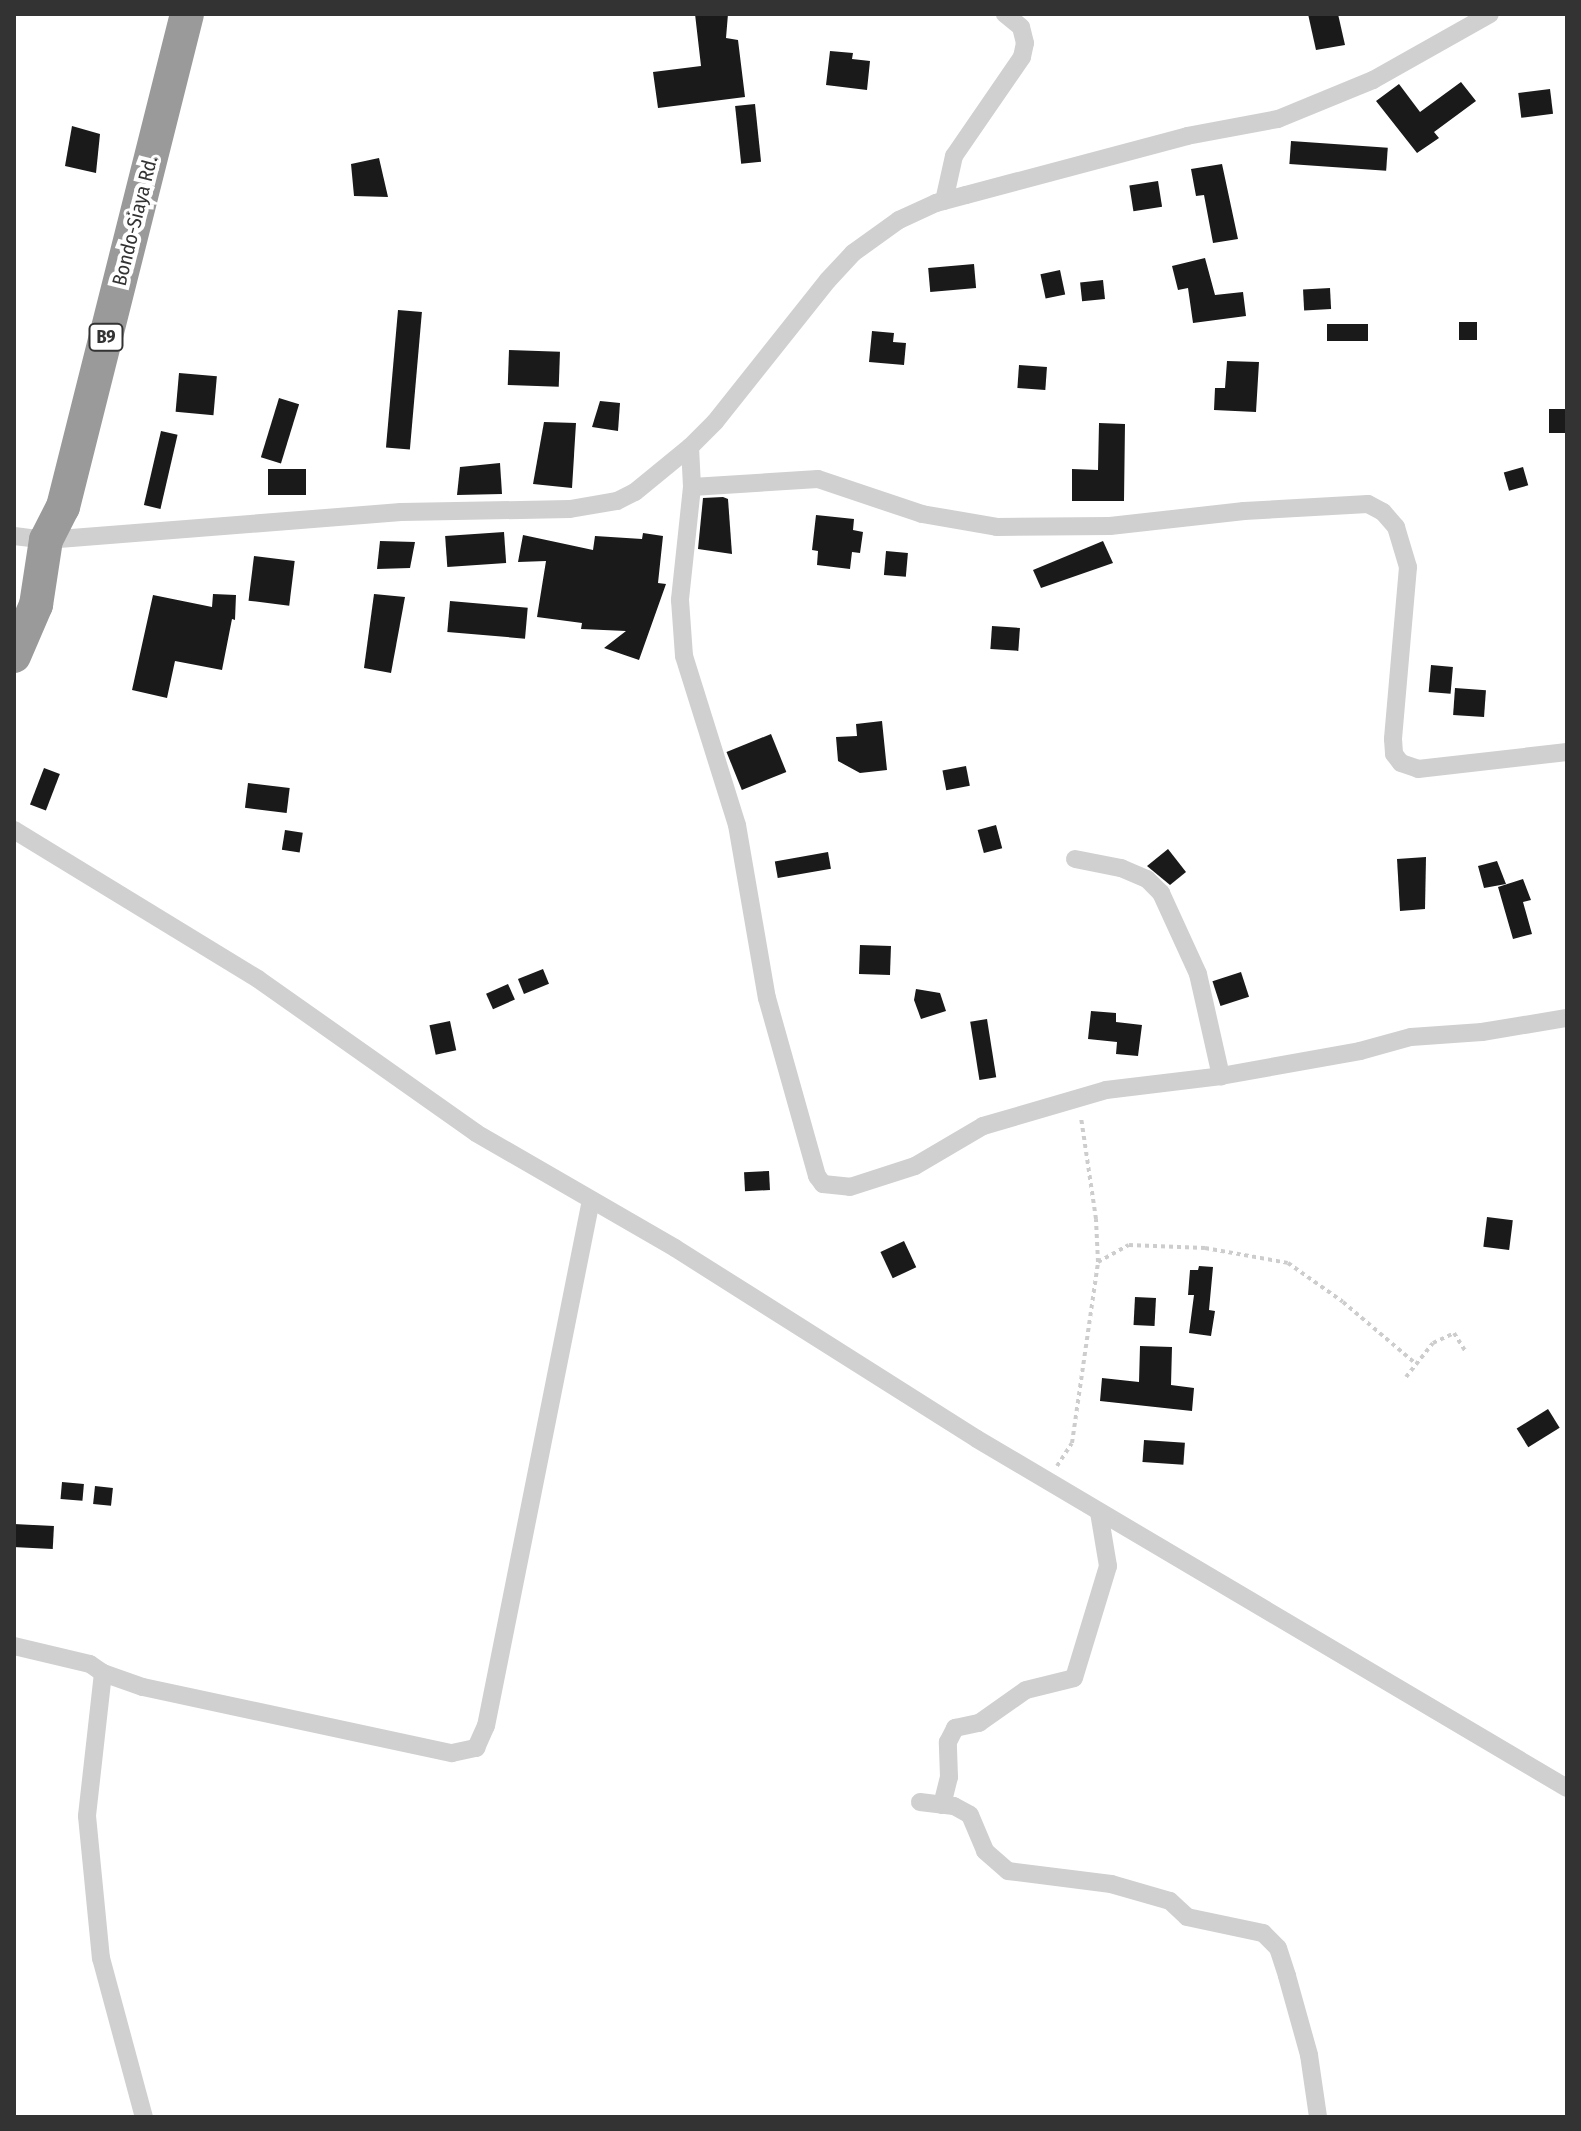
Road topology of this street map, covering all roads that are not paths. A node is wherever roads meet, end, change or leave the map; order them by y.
1 (187, 14) edge
2 (1005, 14) edge
3 (1490, 14) edge
4 (944, 201) junction
5 (690, 447) junction
6 (692, 487) junction
7 (30, 538) edge
8 (14, 656) edge
9 (1567, 752) edge
10 (14, 830) edge
11 (1075, 859) dead end
12 (1567, 1018) edge
13 (1221, 1076) junction
14 (591, 1200) junction
15 (1099, 1512) junction
16 (14, 1646) edge
17 (103, 1673) junction
18 (1567, 1788) edge
19 (920, 1802) dead end
20 (942, 1805) junction
21 (144, 2117) edge
22 (1318, 2117) edge

1 - 7 highway, Bondo-Siaya Rd. / B9
2 - 4 street
3 - 4 street
4 - 5 street
5 - 6 street
5 - 7 street
6 - 9 street
6 - 13 street
7 - 8 highway, Bondo-Siaya Rd. / B9
10 - 14 street
11 - 13 street
12 - 13 street
14 - 15 street
14 - 17 street
15 - 18 street
15 - 20 street
16 - 17 street
17 - 21 street
19 - 20 street
20 - 22 street

